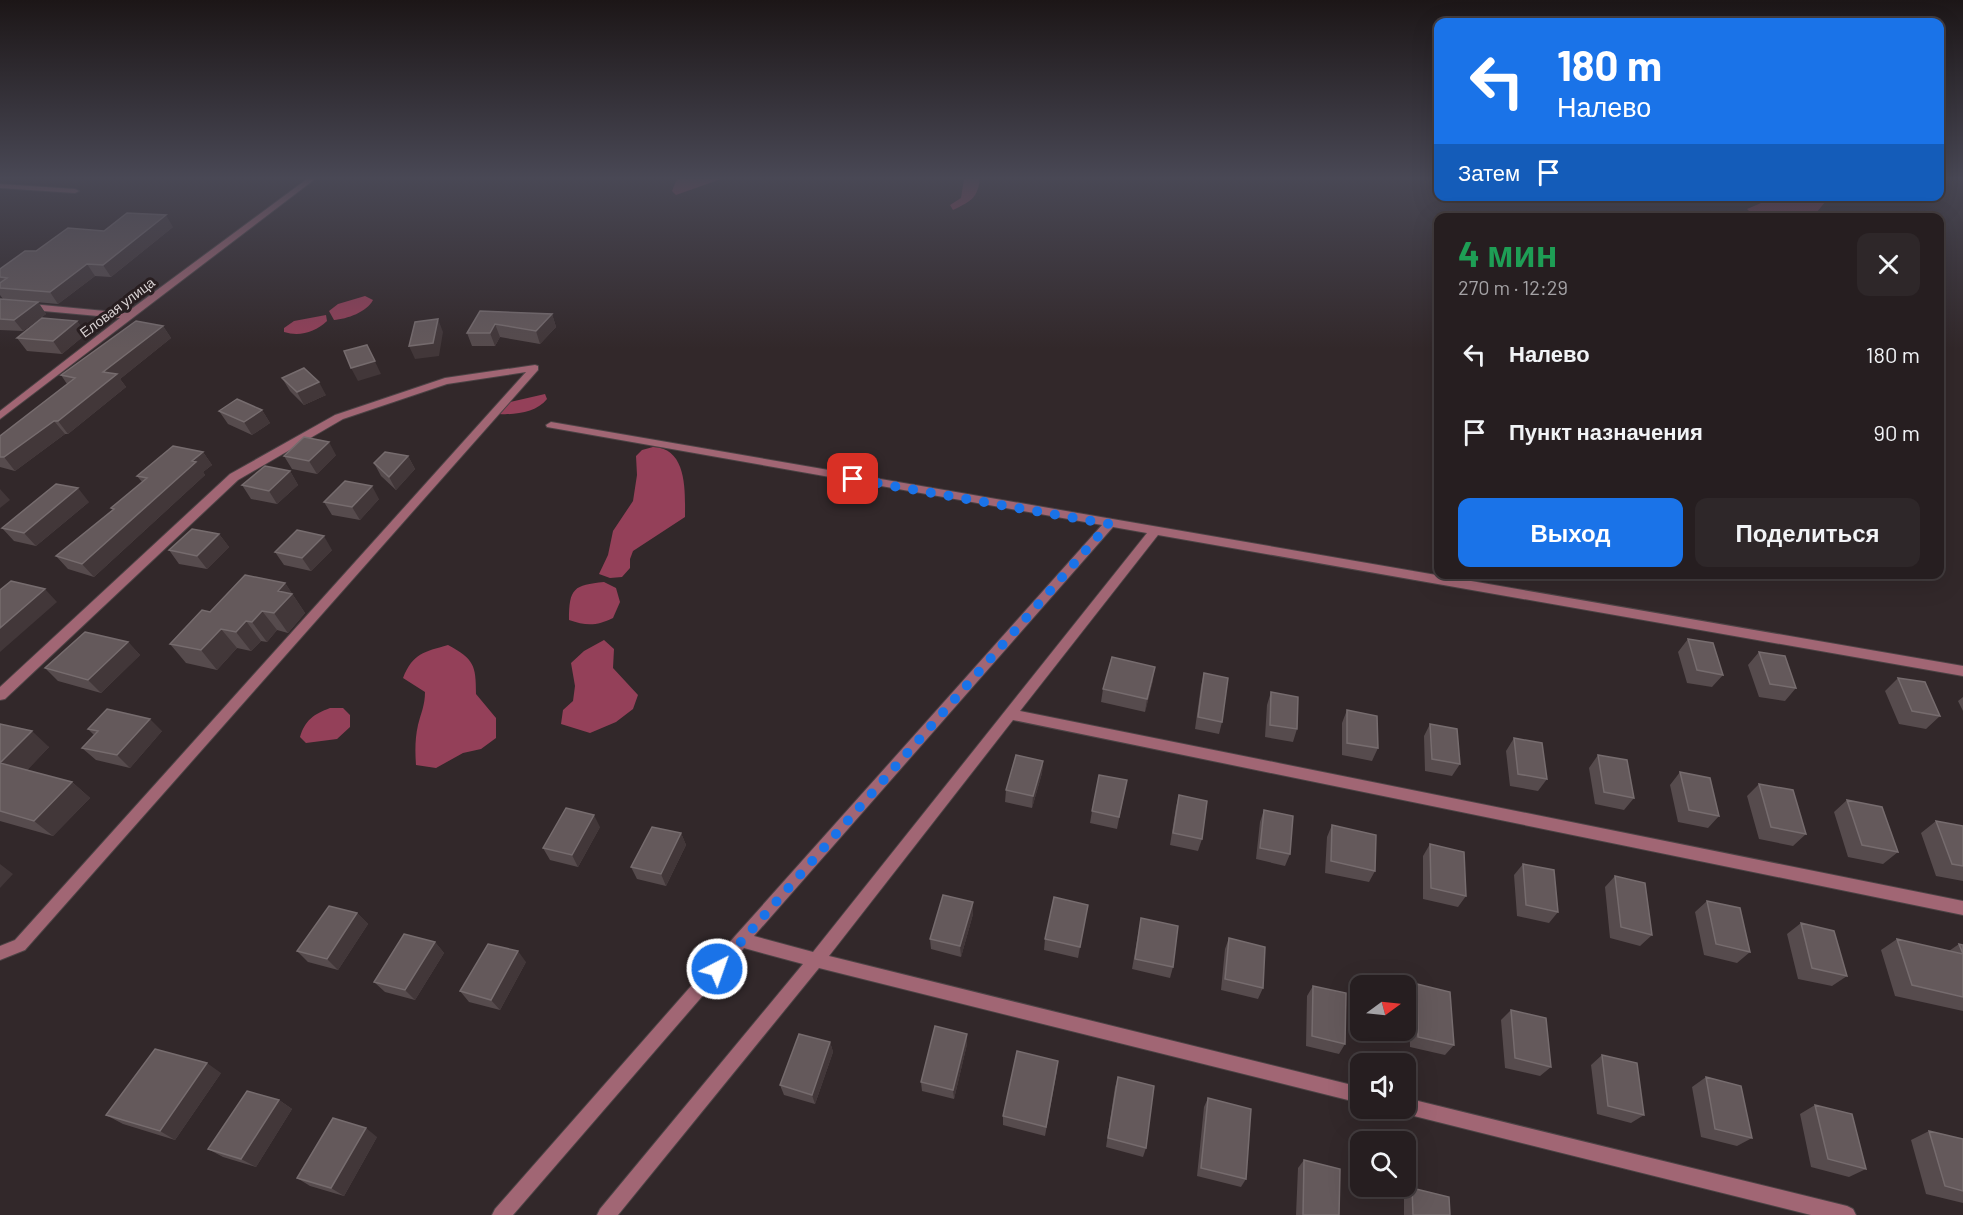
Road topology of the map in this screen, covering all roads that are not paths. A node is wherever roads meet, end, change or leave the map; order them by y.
1 (235, 236) edge
2 (0, 304) edge
3 (128, 316) junction
4 (0, 416) edge
5 (551, 425) dead end
6 (1109, 524) junction
7 (1154, 532) junction
8 (1963, 671) edge
9 (0, 695) edge
10 (1010, 714) junction
11 (1963, 908) edge
12 (741, 940) junction
13 (0, 953) edge
14 (816, 960) junction
15 (1350, 1093) edge
16 (1416, 1108) edge
17 (501, 1215) edge
18 (606, 1215) edge
19 (1847, 1215) edge

1 - 3 street, Еловая улица
2 - 3 street
3 - 4 street, Еловая улица
5 - 6 street
6 - 7 street
6 - 12 street
7 - 8 street
7 - 10 street
9 - 13 street
10 - 11 street
10 - 14 street
12 - 14 street
12 - 17 street
14 - 15 street
14 - 18 street
16 - 19 street

